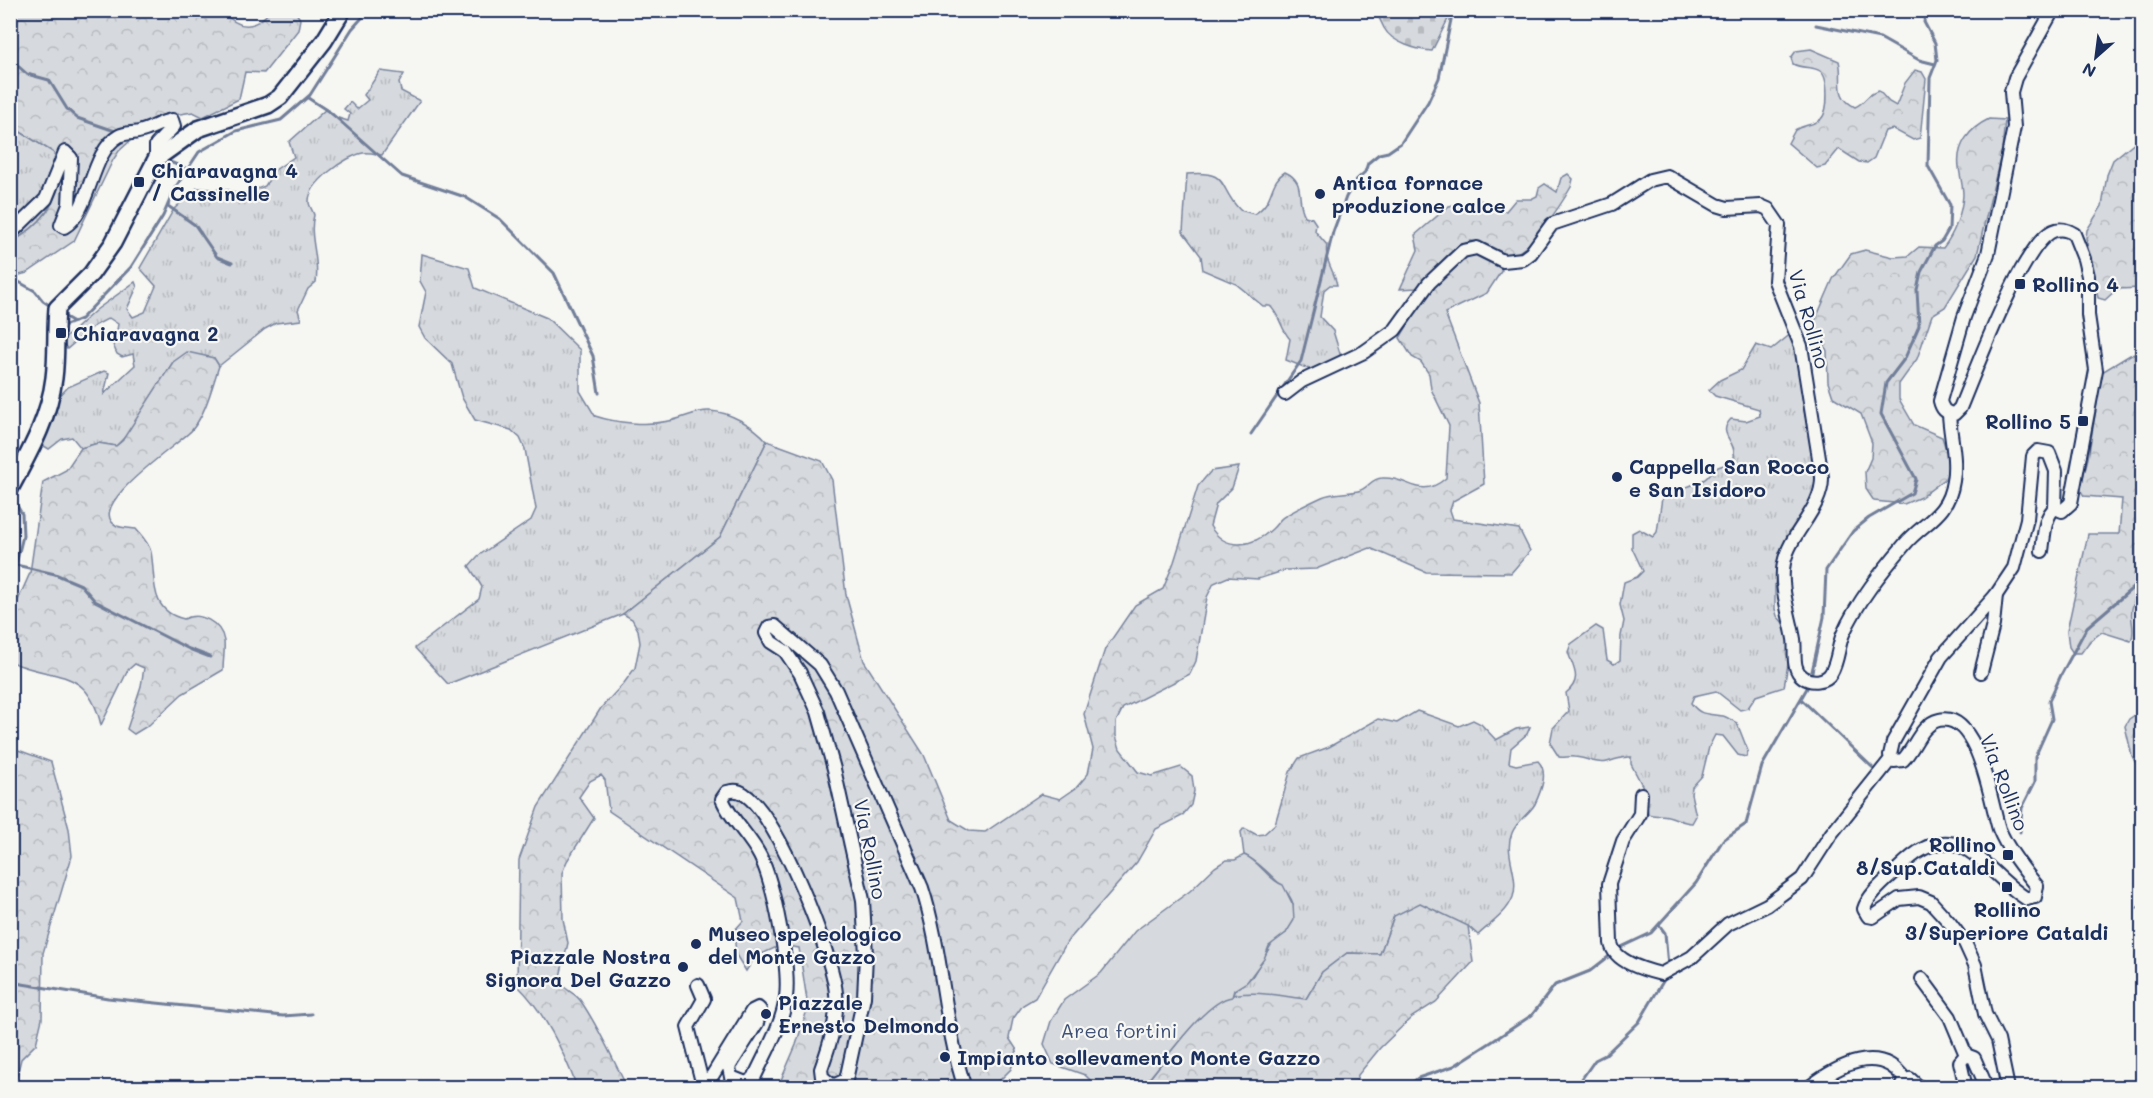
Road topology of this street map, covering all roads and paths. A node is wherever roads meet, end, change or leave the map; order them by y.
1 (343, 10) edge
2 (2053, 10) edge
3 (156, 159) junction
4 (10, 234) edge
5 (1285, 394) dead end
6 (1949, 414) junction
7 (10, 489) edge
8 (2055, 508) junction
9 (2042, 551) dead end
10 (1996, 596) junction
11 (1982, 672) dead end
12 (1892, 759) junction
13 (1641, 794) dead end
14 (1922, 979) dead end
15 (698, 985) dead end
16 (1966, 1055) junction
17 (1903, 1084) edge
18 (965, 1088) edge
19 (1808, 1088) edge
20 (1920, 1088) edge
21 (1966, 1088) edge
22 (1987, 1088) edge
23 (2008, 1088) edge

1 - 3 street
2 - 6 street, Via Rollino
3 - 4 street
3 - 7 street
5 - 6 street, Via Rollino
6 - 8 street
8 - 9 street
8 - 10 street, Via Rollino
10 - 11 street
10 - 12 street, Via Rollino
12 - 13 street, Via Rollino
12 - 23 street, Via Rollino
14 - 16 street
15 - 18 street, Via Rollino
16 - 21 street
16 - 22 street
17 - 19 street
17 - 20 street

